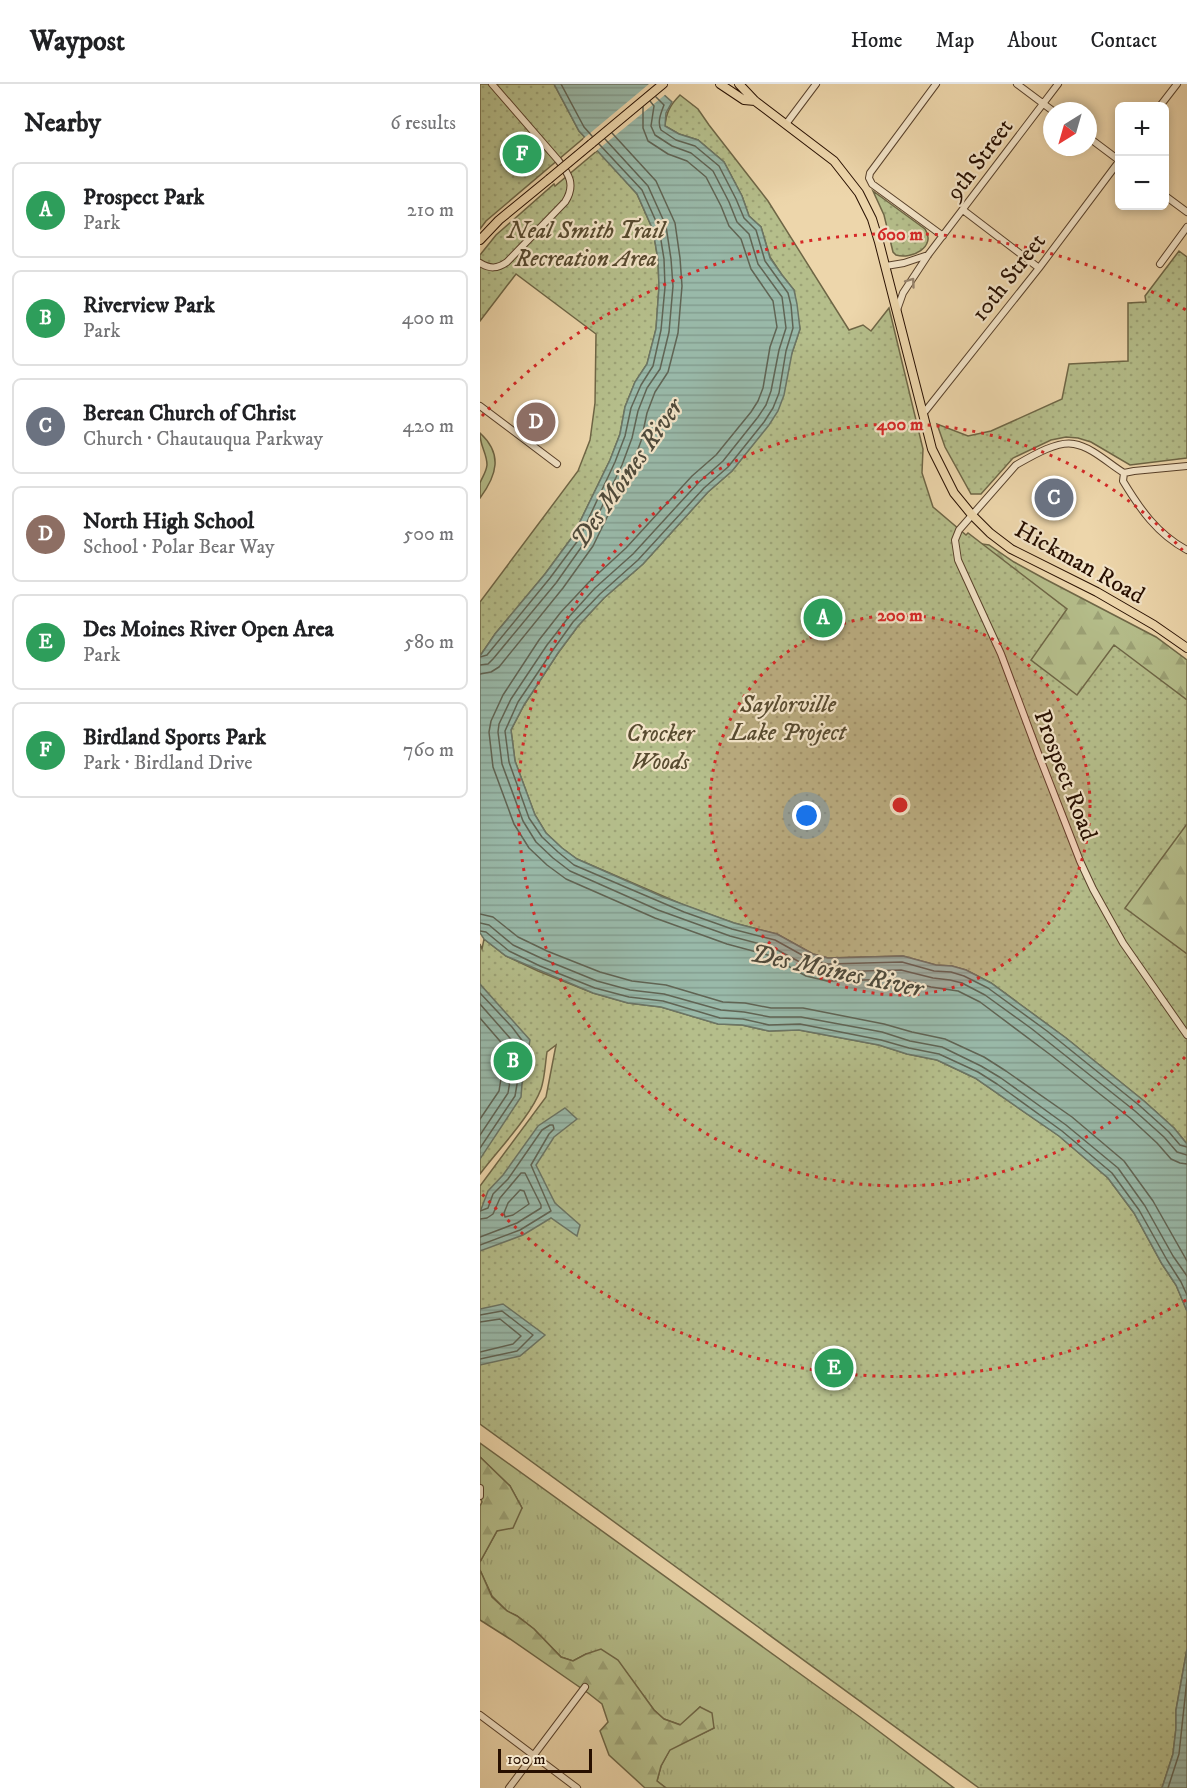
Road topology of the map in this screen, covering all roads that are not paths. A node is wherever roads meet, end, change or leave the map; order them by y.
1 (492, 84) edge
2 (663, 84) edge
3 (720, 84) edge
4 (739, 84) edge
5 (816, 84) edge
6 (936, 84) edge
7 (1017, 84) edge
8 (1058, 84) edge
9 (1177, 84) edge
10 (755, 101) junction
11 (1044, 102) edge
12 (1163, 102) edge
13 (1043, 104) joint
14 (786, 124) junction
15 (1097, 144) edge
16 (1115, 158) edge
17 (1115, 166) edge
18 (1169, 199) edge
19 (963, 210) junction
20 (1187, 212) edge
21 (1187, 227) edge
22 (943, 236) junction
23 (480, 240) edge
24 (928, 255) junction
25 (480, 263) edge
26 (1160, 264) dead end
27 (886, 266) junction
28 (1040, 268) junction
29 (897, 310) junction
30 (480, 406) edge
31 (923, 414) junction
32 (557, 464) dead end
33 (1187, 466) edge
34 (1124, 473) junction
35 (972, 515) junction
36 (1187, 550) edge
37 (1187, 648) edge
38 (1187, 1035) edge
39 (480, 1488) edge
40 (480, 1496) edge
41 (585, 1687) dead end
42 (480, 1715) edge
43 (534, 1755) junction
44 (509, 1788) edge
45 (577, 1788) edge

1 - 25 street
2 - 23 main road, bridge
3 - 10 main road, Hickman Road
4 - 10 main road, Hickman Road
5 - 14 street
6 - 22 street
7 - 13 street
8 - 11 street, 9th Street
9 - 12 street
10 - 14 main road, Hickman Road
13 - 19 street, 9th Street
14 - 27 main road, Hickman Road
15 - 16 street
17 - 28 street, 10th Street
18 - 20 street
19 - 22 street, 9th Street
19 - 28 street
21 - 26 street
22 - 24 street, 9th Street
24 - 27 street
29 -> 24 street, 9th Street
27 - 29 main road, Hickman Road
28 - 31 street, 10th Street
29 - 31 main road, Hickman Road
30 - 32 street
31 - 35 main road, Hickman Road
33 - 34 street
34 - 35 street, Prospect Road
34 - 36 street
35 - 37 main road, Hickman Road
35 - 38 street, Prospect Road
39 - 40 street
41 - 43 street
42 - 43 street
43 - 44 street
43 - 45 street

